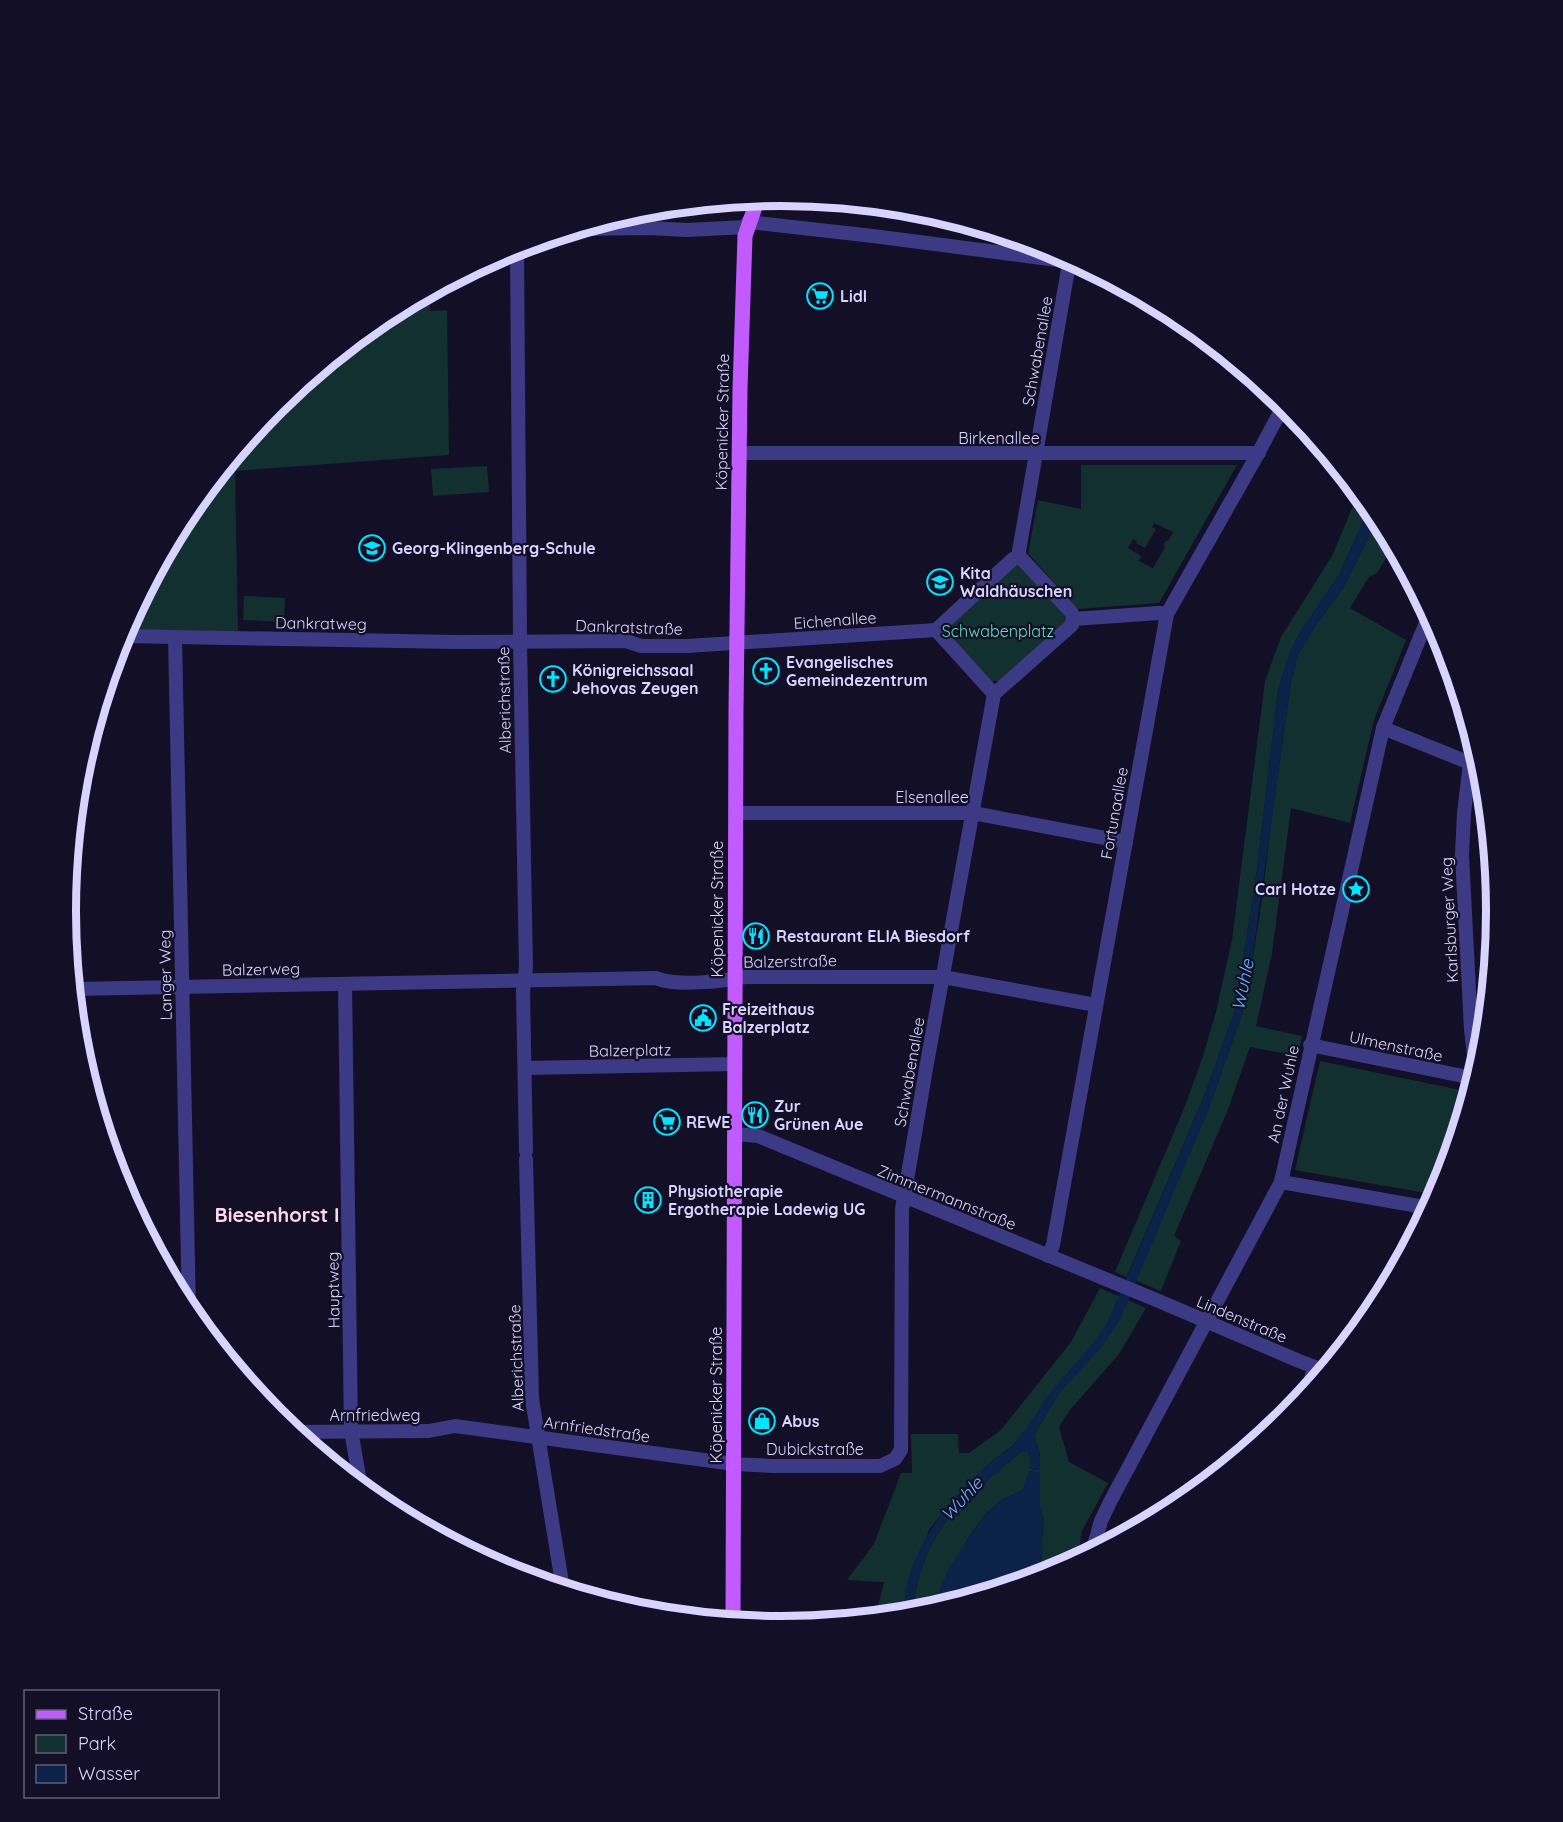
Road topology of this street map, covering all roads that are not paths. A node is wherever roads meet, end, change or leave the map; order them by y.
1 (755, 207) edge
2 (748, 225) junction
3 (605, 229) edge
4 (1044, 257) edge
5 (517, 258) edge
6 (1071, 269) edge
7 (1280, 412) edge
8 (739, 453) junction
9 (1258, 453) junction
10 (1035, 454) junction
11 (1018, 557) junction
12 (1167, 614) junction
13 (1073, 619) junction
14 (1425, 624) edge
15 (936, 630) junction
16 (132, 636) edge
17 (175, 637) junction
18 (520, 642) junction
19 (736, 643) junction
20 (994, 694) junction
21 (1383, 728) junction
22 (1470, 760) edge
23 (1473, 772) edge
24 (736, 813) junction
25 (973, 813) junction
26 (1126, 842) junction
27 (943, 977) junction
28 (735, 978) junction
29 (525, 980) junction
30 (448, 981) joint
31 (345, 984) junction
32 (182, 986) junction
33 (81, 988) edge
34 (1096, 1005) junction
35 (1311, 1045) junction
36 (1473, 1046) edge
37 (735, 1064) junction
38 (525, 1068) junction
39 (1466, 1076) edge
40 (735, 1134) junction
41 (1281, 1182) junction
42 (904, 1197) junction
43 (1421, 1207) edge
44 (1048, 1256) junction
45 (189, 1293) edge
46 (1146, 1296) joint
47 (1207, 1321) junction
48 (1318, 1368) edge
49 (455, 1426) joint
50 (351, 1431) junction
51 (307, 1432) edge
52 (539, 1438) junction
53 (895, 1459) joint
54 (740, 1464) junction
55 (359, 1475) edge
56 (1094, 1542) edge
57 (562, 1581) edge
58 (733, 1614) edge

1 - 2 main road, Köpenicker Straße
2 - 3 street
2 - 4 street
2 - 8 main road, Köpenicker Straße
5 - 18 street, Alberichstraße
6 - 10 street, Schwabenallee
7 - 9 street, Fortunaallee
8 - 10 street, Birkenallee
8 - 19 main road, Köpenicker Straße
9 - 10 street, Birkenallee
9 - 12 street, Fortunaallee
10 - 11 street, Schwabenallee
11 - 13 street
11 - 15 street
12 - 13 street
12 - 26 street, Fortunaallee
13 - 20 street
14 - 21 street, An der Wuhle
15 - 19 street, Eichenallee
15 - 20 street
16 - 17 street, Dankratweg
17 - 18 street, Dankratweg
17 - 32 street, Langer Weg
18 - 19 street, Dankratstraße
18 - 29 street, Alberichstraße
19 - 24 main road, Köpenicker Straße
20 - 25 street, Schwabenallee
21 - 22 street
21 - 35 street, An der Wuhle
23 - 36 street, Karlsburger Weg
24 - 25 street, Elsenallee
24 - 28 main road, Köpenicker Straße
25 - 26 street, Elsenallee
25 - 27 street, Schwabenallee
26 - 34 street, Fortunaallee
27 - 28 street, Balzerstraße
27 - 34 street, Balzerstraße
27 - 42 street, Schwabenallee
28 - 29 street, Balzerstraße
28 - 37 main road, Köpenicker Straße
29 - 30 street, Balzerstraße
29 - 38 street, Alberichstraße
30 - 31 street, Balzerweg
31 - 32 street, Balzerweg
31 - 50 street, Hauptweg
32 - 33 street, Balzerweg
32 - 45 street, Langer Weg
34 - 44 street, Fortunaallee
35 - 39 street, Ulmenstraße
35 - 41 street, An der Wuhle
37 - 38 street, Balzerplatz
37 - 40 main road, Köpenicker Straße
38 - 52 street, Alberichstraße
40 - 42 street, Zimmermannstraße
40 - 54 main road, Köpenicker Straße
41 - 43 street
41 - 47 street, An der Wuhle
42 - 44 street, Zimmermannstraße
42 - 53 street, Schwabenallee
44 - 46 street, Zimmermannstraße
46 - 47 street, Lindenstraße
47 - 48 street, Lindenstraße
47 - 56 street, An der Wuhle
49 - 50 street, Arnfriedweg
49 - 52 street, Arnfriedstraße
50 - 51 street, Arnfriedweg
50 - 55 street, Hauptweg
52 - 54 street, Arnfriedstraße
52 - 57 street, Alberichstraße
53 - 54 street, Dubickstraße
54 - 58 main road, Köpenicker Straße

